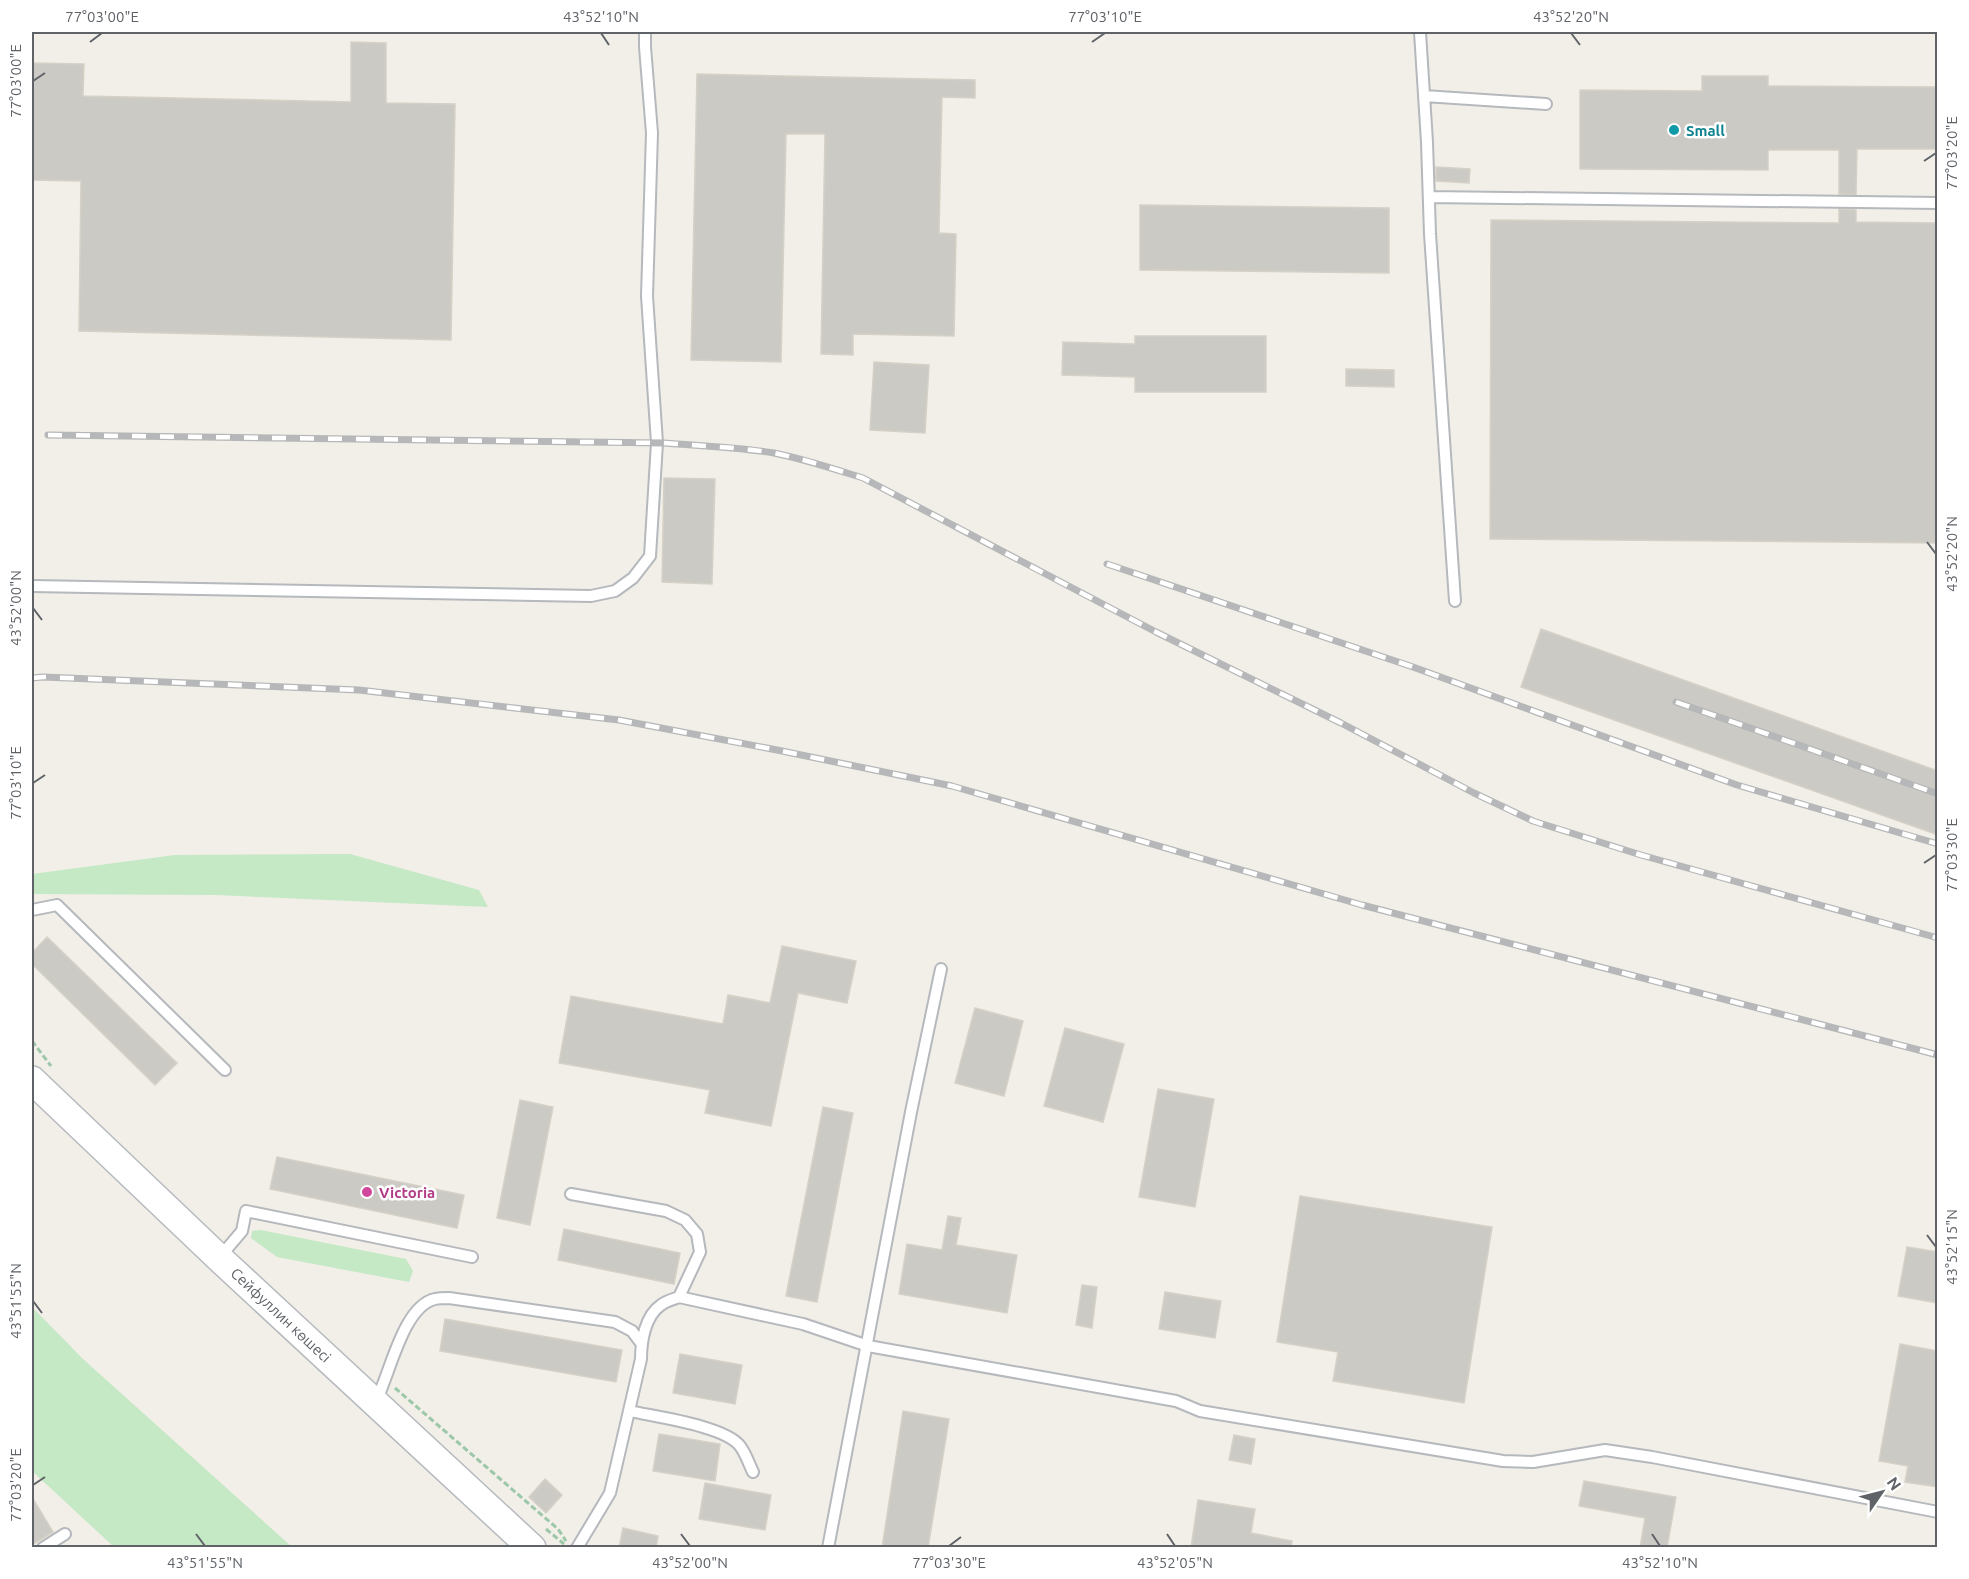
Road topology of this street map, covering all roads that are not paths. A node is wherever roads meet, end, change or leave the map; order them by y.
1 (645, 32) edge
2 (1420, 32) edge
3 (1424, 96) junction
4 (1546, 104) dead end
5 (1429, 197) junction
6 (1938, 203) edge
7 (32, 586) edge
8 (1455, 601) dead end
9 (32, 910) edge
10 (941, 969) dead end
11 (225, 1070) dead end
12 (32, 1080) edge
13 (571, 1194) dead end
14 (472, 1257) dead end
15 (219, 1258) junction
16 (680, 1297) junction
17 (641, 1343) junction
18 (867, 1346) junction
19 (381, 1391) junction
20 (630, 1411) junction
21 (753, 1472) dead end
22 (1938, 1512) edge
23 (65, 1534) dead end
24 (43, 1548) edge
25 (532, 1548) edge
26 (577, 1548) edge
27 (828, 1548) edge

1 - 7 lane
2 - 3 lane
3 - 4 lane
3 - 5 lane
5 - 6 lane
5 - 8 lane
9 - 11 lane
10 - 18 lane
12 - 15 main road, Сейфуллин көшесі
13 - 16 lane
14 - 15 lane
15 - 19 main road, Сейфуллин көшесі
16 - 17 lane
16 - 18 lane
17 - 19 lane
17 - 20 lane
18 - 22 lane
18 - 27 lane
19 - 25 main road, Сейфуллин көшесі
20 - 21 lane
20 - 26 lane
23 - 24 lane

